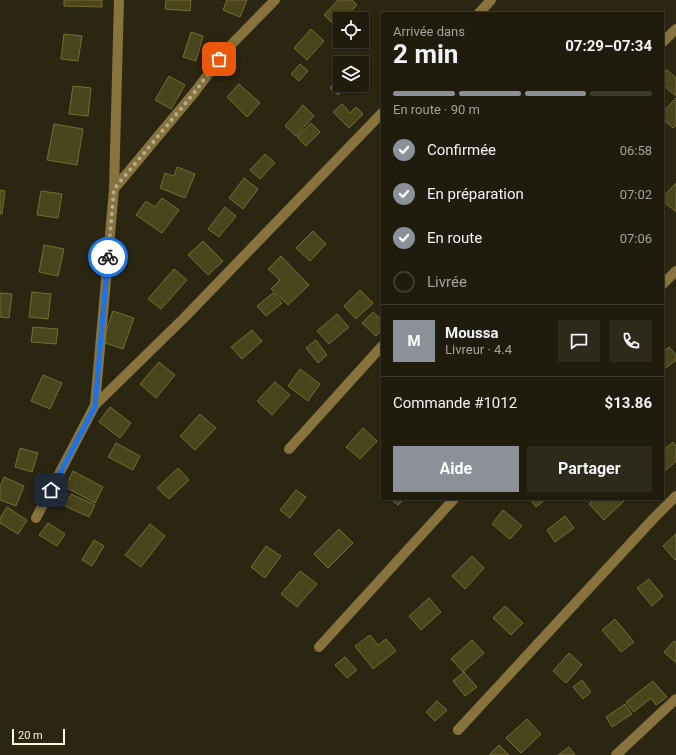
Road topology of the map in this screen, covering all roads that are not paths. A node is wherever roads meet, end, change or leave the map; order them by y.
1 (119, 0) edge
2 (275, 0) edge
3 (491, 0) edge
4 (480, 12) edge
5 (676, 29) edge
6 (664, 41) edge
7 (381, 114) edge
8 (114, 189) junction
9 (676, 271) edge
10 (664, 283) edge
11 (381, 347) edge
12 (95, 406) junction
13 (289, 449) dead end
14 (676, 496) edge
15 (453, 500) edge
16 (36, 518) dead end
17 (319, 647) dead end
18 (676, 699) edge
19 (458, 730) dead end
20 (616, 755) edge

1 - 8 street
2 - 8 street
3 - 4 street
5 - 6 street
7 - 12 street
8 - 12 street
9 - 10 street
11 - 13 street
12 - 16 street
14 - 19 street
15 - 17 street
18 - 20 street

